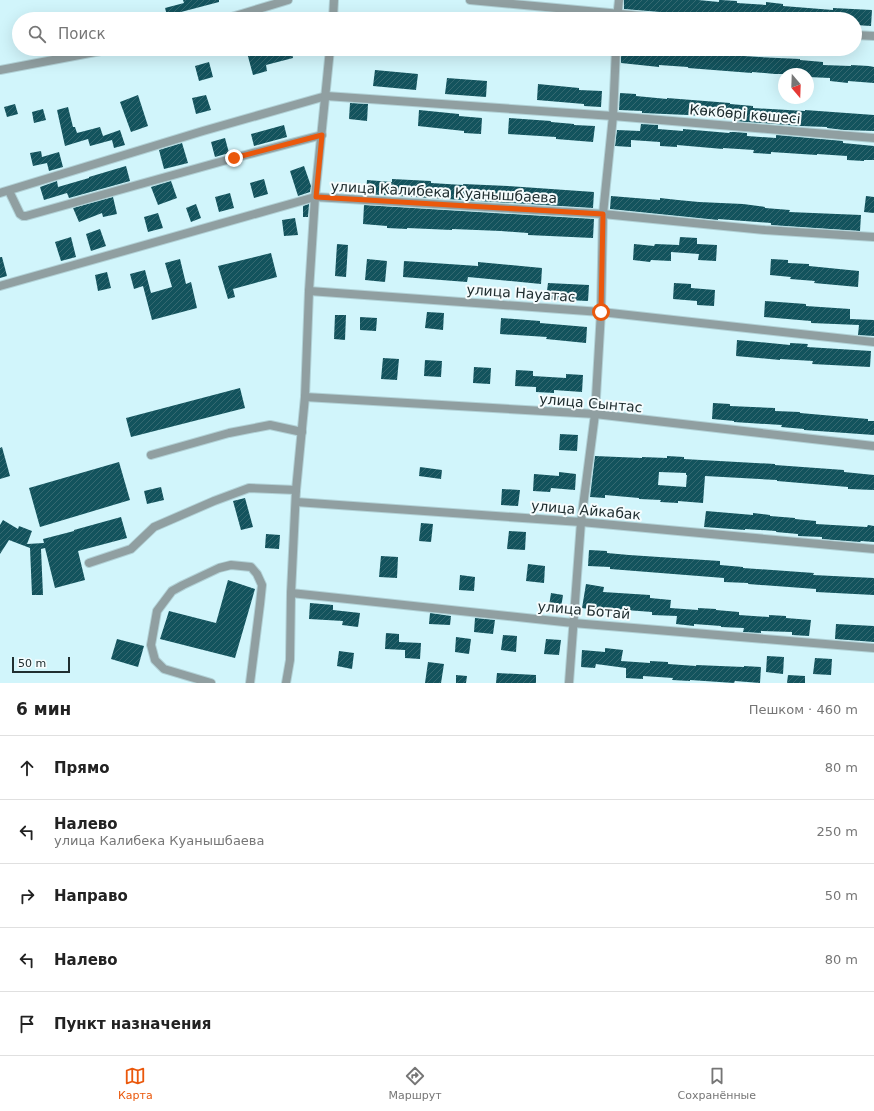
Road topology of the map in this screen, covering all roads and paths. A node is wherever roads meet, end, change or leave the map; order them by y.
1 (288, 0) edge
2 (334, 0) edge
3 (470, 0) edge
4 (619, 0) edge
5 (248, 12) edge
6 (333, 12) edge
7 (580, 12) edge
8 (618, 12) edge
9 (862, 35) edge
10 (874, 36) edge
11 (74, 56) edge
12 (329, 56) edge
13 (616, 56) edge
14 (0, 70) edge
15 (326, 96) junction
16 (613, 116) junction
17 (322, 135) junction
18 (874, 138) edge
19 (9, 191) junction
20 (0, 193) edge
21 (316, 197) junction
22 (603, 214) junction
23 (874, 237) edge
24 (0, 286) edge
25 (309, 291) junction
26 (601, 312) junction
27 (874, 342) edge
28 (305, 397) junction
29 (595, 414) junction
30 (302, 432) junction
31 (874, 446) edge
32 (151, 455) dead end
33 (296, 490) junction
34 (296, 502) junction
35 (581, 522) junction
36 (874, 548) edge
37 (89, 563) dead end
38 (291, 593) junction
39 (573, 623) junction
40 (874, 648) edge
41 (211, 683) edge
42 (250, 683) edge
43 (286, 683) edge
44 (569, 683) edge

1 - 5 street
2 - 6 street
3 - 7 street
4 - 8 street
9 - 10 street
11 - 14 street
12 - 15 street
13 - 16 street
15 - 16 street, Көкбөрі көшесі
15 - 17 street
15 - 19 street, Көкбөрі көшесі
16 - 18 street, Көкбөрі көшесі
16 - 22 street
17 - 19 street
17 - 21 street
19 - 20 street, Көкбөрі көшесі
21 - 22 street, улица Калибека Куанышбаева
21 - 24 street, улица Калибека Куанышбаева
21 - 25 street
22 - 23 street, улица Калибека Куанышбаева
22 - 26 street
25 - 26 street, улица Науатас
25 - 28 street
26 - 27 street, улица Науатас
26 - 29 street
28 - 29 street, улица Сынтас
28 - 30 street
29 - 31 street, улица Сынтас
29 - 35 street
30 - 32 street
30 - 33 street
33 - 34 street
33 - 37 street
34 - 35 street, улица Айкабак
34 - 38 street
35 - 36 street, улица Айкабак
35 - 39 street
38 - 39 street, улица Ботай
38 - 43 street
39 - 40 street, улица Ботай
39 - 44 street
41 - 42 street

